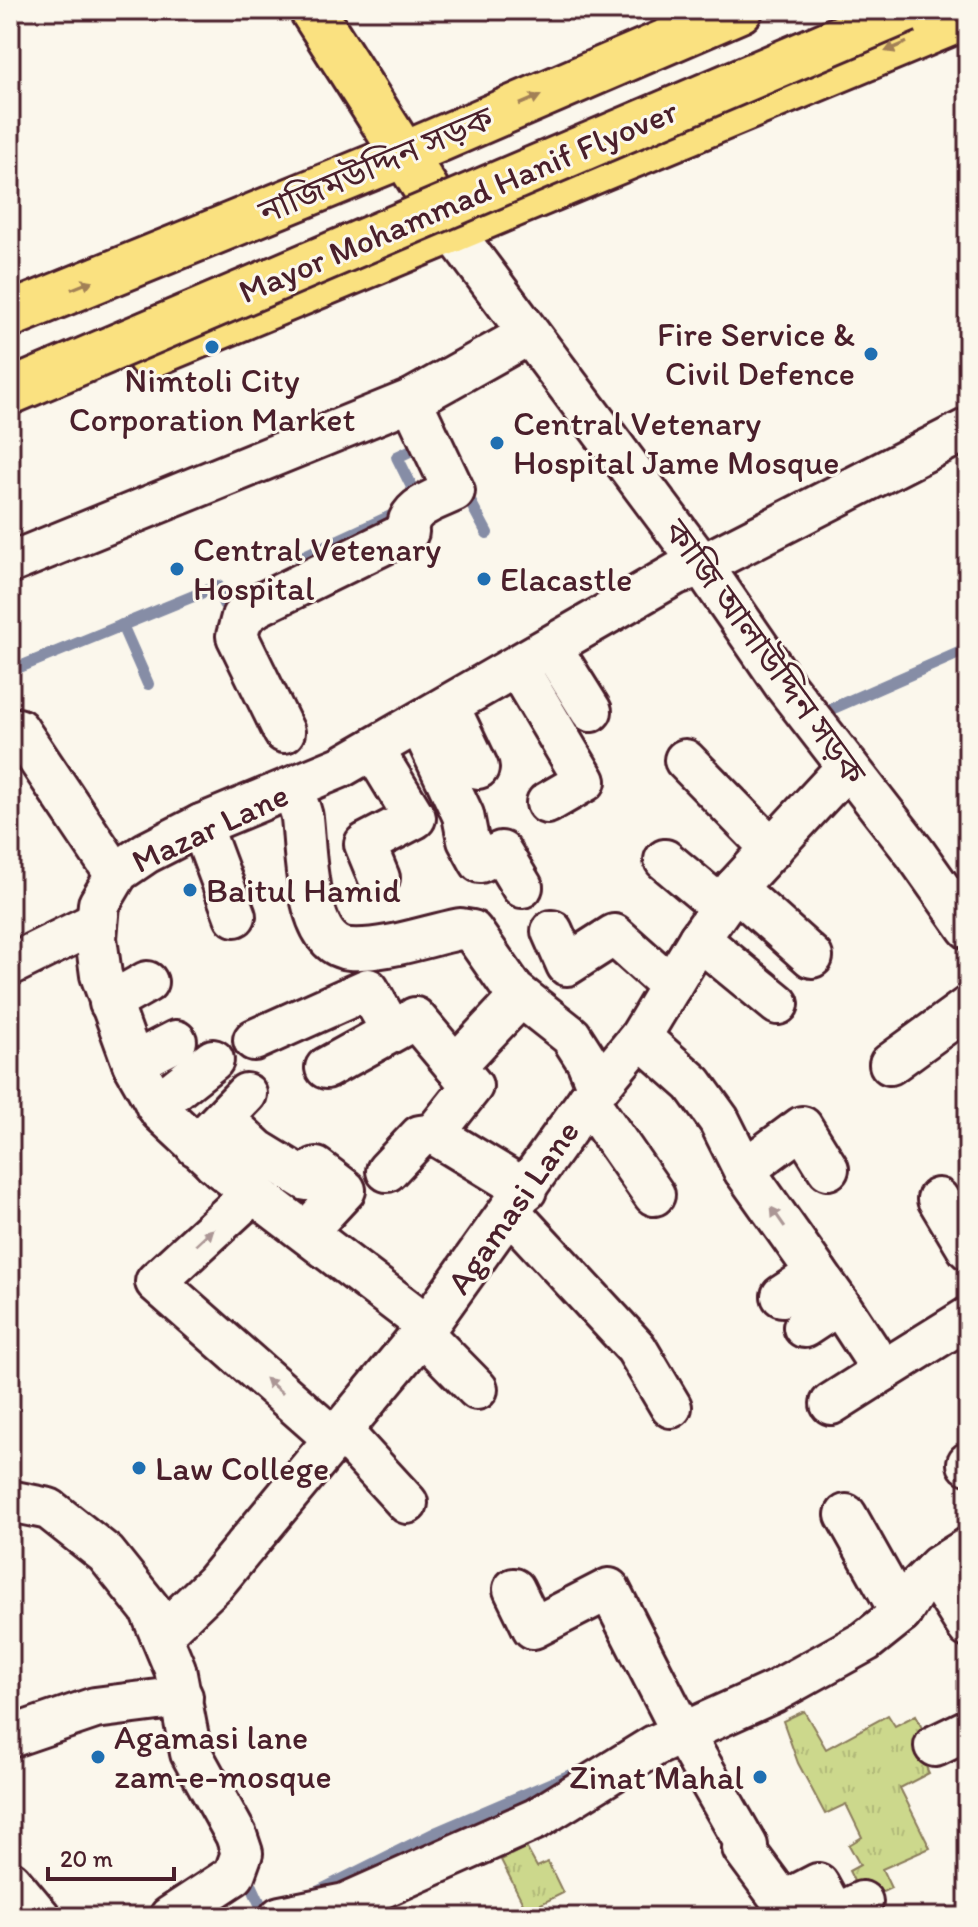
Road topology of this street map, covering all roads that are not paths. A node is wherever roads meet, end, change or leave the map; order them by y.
1 (312, 10) edge
2 (740, 10) edge
3 (837, 10) edge
4 (907, 10) edge
5 (968, 16) edge
6 (403, 155) junction
7 (452, 230) junction
8 (10, 315) edge
9 (529, 334) junction
10 (10, 364) edge
11 (10, 392) edge
12 (411, 400) junction
13 (10, 414) edge
14 (968, 429) edge
15 (10, 563) edge
16 (702, 565) junction
17 (551, 647) junction
18 (517, 667) junction
19 (591, 711) dead end
20 (435, 715) junction
21 (18, 729) dead end
22 (284, 732) dead end
23 (373, 749) junction
24 (685, 760) dead end
25 (847, 767) junction
26 (478, 768) dead end
27 (291, 789) junction
28 (547, 803) dead end
29 (201, 825) junction
30 (772, 849) junction
31 (665, 860) dead end
32 (116, 875) junction
33 (379, 878) dead end
34 (522, 887) dead end
35 (719, 911) junction
36 (235, 916) dead end
37 (97, 922) junction
38 (968, 928) edge
39 (552, 931) dead end
40 (812, 957) dead end
41 (10, 965) edge
42 (147, 982) dead end
43 (671, 986) junction
44 (520, 997) junction
45 (110, 1003) junction
46 (778, 1004) dead end
47 (968, 1007) edge
48 (412, 1018) junction
49 (640, 1037) junction
50 (254, 1040) dead end
51 (176, 1041) dead end
52 (213, 1060) dead end
53 (133, 1063) junction
54 (890, 1064) dead end
55 (455, 1066) junction
56 (326, 1068) dead end
57 (246, 1094) dead end
58 (593, 1094) junction
59 (156, 1105) junction
60 (434, 1134) junction
61 (205, 1154) junction
62 (828, 1169) dead end
63 (744, 1170) junction
64 (387, 1171) dead end
65 (254, 1192) junction
66 (654, 1195) dead end
67 (938, 1199) dead end
68 (518, 1201) junction
69 (307, 1231) junction
70 (968, 1249) edge
71 (828, 1289) junction
72 (793, 1312) dead end
73 (968, 1318) edge
74 (425, 1329) junction
75 (883, 1371) junction
76 (477, 1389) dead end
77 (831, 1404) dead end
78 (671, 1407) dead end
79 (336, 1434) junction
80 (10, 1501) edge
81 (407, 1503) dead end
82 (846, 1515) dead end
83 (968, 1548) edge
84 (933, 1572) junction
85 (514, 1589) dead end
86 (901, 1613) junction
87 (968, 1627) edge
88 (161, 1635) junction
89 (182, 1697) junction
90 (683, 1734) junction
91 (10, 1737) edge
92 (242, 1858) junction
93 (10, 1881) edge
94 (862, 1902) dead end
95 (347, 1911) edge
96 (40, 1917) edge
97 (170, 1917) edge
98 (269, 1917) edge
99 (280, 1917) edge

1 - 6 main road
6 -> 2 main road, নাজিমউদ্দিন সড়ক
3 - 10 main road
4 - 11 main road, Mayor Mohammad Hanif Flyover, bridge
5 -> 7 main road
6 - 7 main road
8 -> 6 main road, নাজিমউদ্দিন সড়ক
7 - 9 street, কাজি আলাউদ্দিন সড়ক
7 - 13 main road
9 - 12 street
9 - 16 street, কাজি আলাউদ্দিন সড়ক
12 - 15 street
12 - 22 street
14 - 16 street, Mazar Lane
16 - 17 street, Mazar Lane
16 - 25 street, কাজি আলাউদ্দিন সড়ক
17 - 18 street, Mazar Lane
17 - 19 street
18 - 20 street, Mazar Lane
18 - 28 street
20 - 23 street, Mazar Lane
20 - 26 street
20 - 34 street
21 - 32 street
23 - 27 street, Mazar Lane
23 - 33 street
24 - 30 street
25 - 30 street, Agamasi Lane
25 - 38 street, কাজি আলাউদ্দিন সড়ক
27 - 29 street, Mazar Lane
27 - 44 street
29 - 32 street, Mazar Lane
29 - 36 street
30 - 35 street, Agamasi Lane
31 - 35 street
32 - 37 street, Mazar Lane
35 - 40 street
35 - 43 street, Agamasi Lane
35 - 46 street
37 - 41 street
37 - 45 street, Mazar Lane
39 - 43 street
42 - 45 street
43 - 49 street, Agamasi Lane
44 - 55 street
44 - 58 street
45 - 53 street, Mazar Lane
47 - 54 street
48 - 50 street
48 - 55 street
48 - 56 street
49 - 58 street, Agamasi Lane
49 - 63 street
51 - 53 street
52 - 59 street
53 - 59 street, Mazar Lane
55 - 60 street
57 - 61 street
58 - 66 street
58 - 68 street, Agamasi Lane
59 - 61 street, Mazar Lane
60 - 64 street
60 - 68 street
61 - 65 street, Mazar Lane
61 - 69 street
62 - 63 street
71 -> 63 street
65 - 69 street, Mazar Lane
79 -> 65 street
67 - 70 street
68 - 74 street, Agamasi Lane
68 - 78 street
69 - 74 street, Mazar Lane
71 - 72 street
71 - 75 street
73 - 75 street
74 - 76 street, Mazar Lane
74 - 79 street, Agamasi Lane
75 - 77 street
79 - 81 street
79 - 88 street, Agamasi Lane
80 - 88 street
82 - 86 street
83 - 84 street
84 - 86 street
84 - 87 street
85 - 90 street
86 - 90 street
88 - 89 street
89 - 91 street
89 - 92 street
90 - 94 street
90 - 95 street
92 - 97 street
92 - 98 street
93 - 96 street
95 - 99 street

